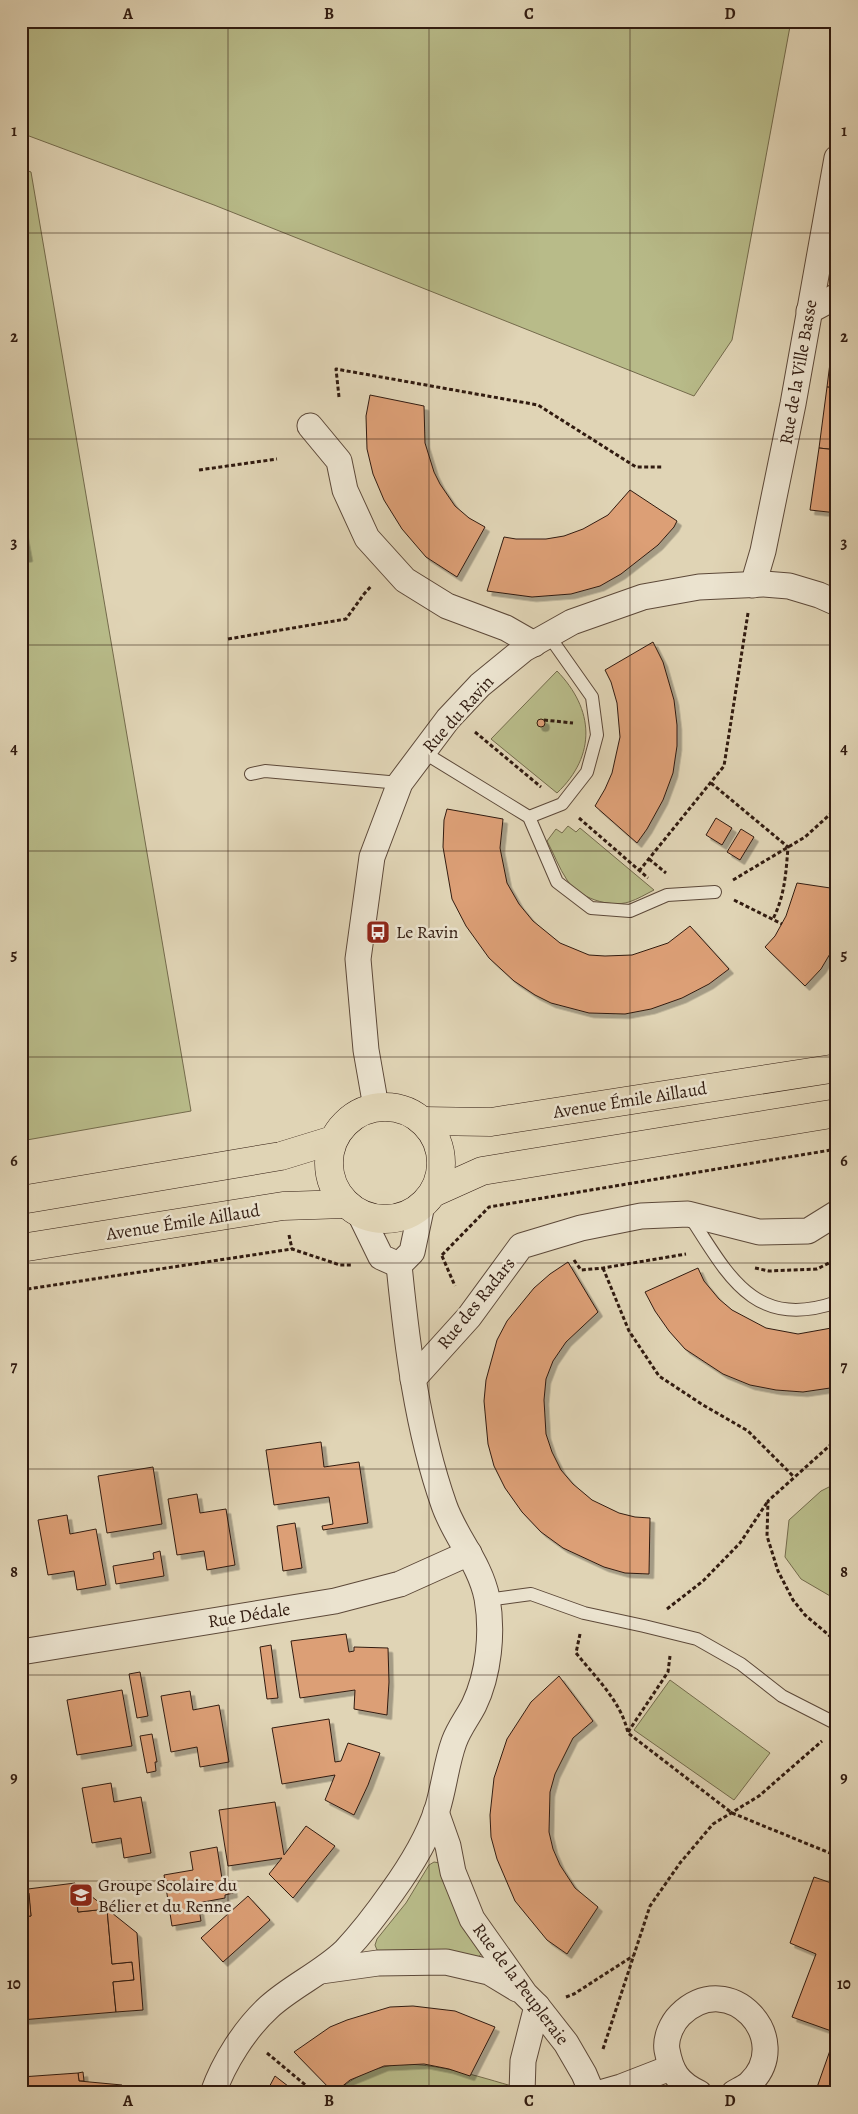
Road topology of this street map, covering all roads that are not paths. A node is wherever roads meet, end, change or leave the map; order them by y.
1 (837, 158) edge
2 (837, 296) edge
3 (809, 311) junction
4 (310, 426) dead end
5 (753, 585) junction
6 (837, 603) edge
7 (541, 640) junction
8 (423, 752) junction
9 (251, 774) dead end
10 (400, 783) junction
11 (529, 816) junction
12 (715, 892) road end
13 (837, 1068) edge
14 (376, 1107) junction
15 (837, 1113) edge
16 (423, 1121) junction
17 (333, 1140) junction
18 (427, 1199) junction
19 (21, 1200) edge
20 (353, 1209) junction
21 (837, 1213) edge
22 (688, 1214) junction
23 (21, 1248) edge
24 (399, 1265) junction
25 (837, 1302) edge
26 (413, 1379) junction
27 (469, 1553) junction
28 (487, 1600) junction
29 (21, 1652) edge
30 (837, 1724) edge
31 (436, 1812) junction
32 (320, 1971) junction
33 (531, 2000) junction
34 (670, 2068) junction
35 (588, 2083) edge
36 (213, 2093) edge
37 (522, 2093) edge
38 (600, 2093) edge
39 (699, 2093) edge
40 (734, 2093) edge

1 - 3 street, Rue de la Ville Basse
2 - 3 street
3 - 5 street, Rue de la Ville Basse
4 - 7 street
5 - 6 street, Rue du Ravin
5 - 7 street, Rue du Ravin
7 - 8 street, Rue du Ravin
7 - 11 lane
8 - 10 street, Rue du Ravin
8 - 11 lane
9 - 10 lane
10 - 14 street, Rue du Ravin
11 - 12 lane
13 - 16 main road, Avenue Émile Aillaud
14 - 16 main road
14 - 17 main road
15 - 18 main road
16 - 18 main road
17 - 19 main road
17 - 20 main road
18 - 20 main road
18 - 24 street
20 - 23 main road, Avenue Émile Aillaud
20 - 24 street
21 - 22 street, Rue des Radars
22 - 25 lane
22 - 26 street, Rue des Radars
24 - 26 street
26 - 27 street
27 - 28 street
27 - 29 street, Rue Dédale
28 - 30 lane
28 - 31 street
31 - 32 street
31 - 33 street, Rue de la Peupleraie
32 - 33 street
32 - 36 street
33 - 35 street, Rue de la Peupleraie
33 - 37 street
34 - 38 street
34 - 39 street
34 - 40 street

